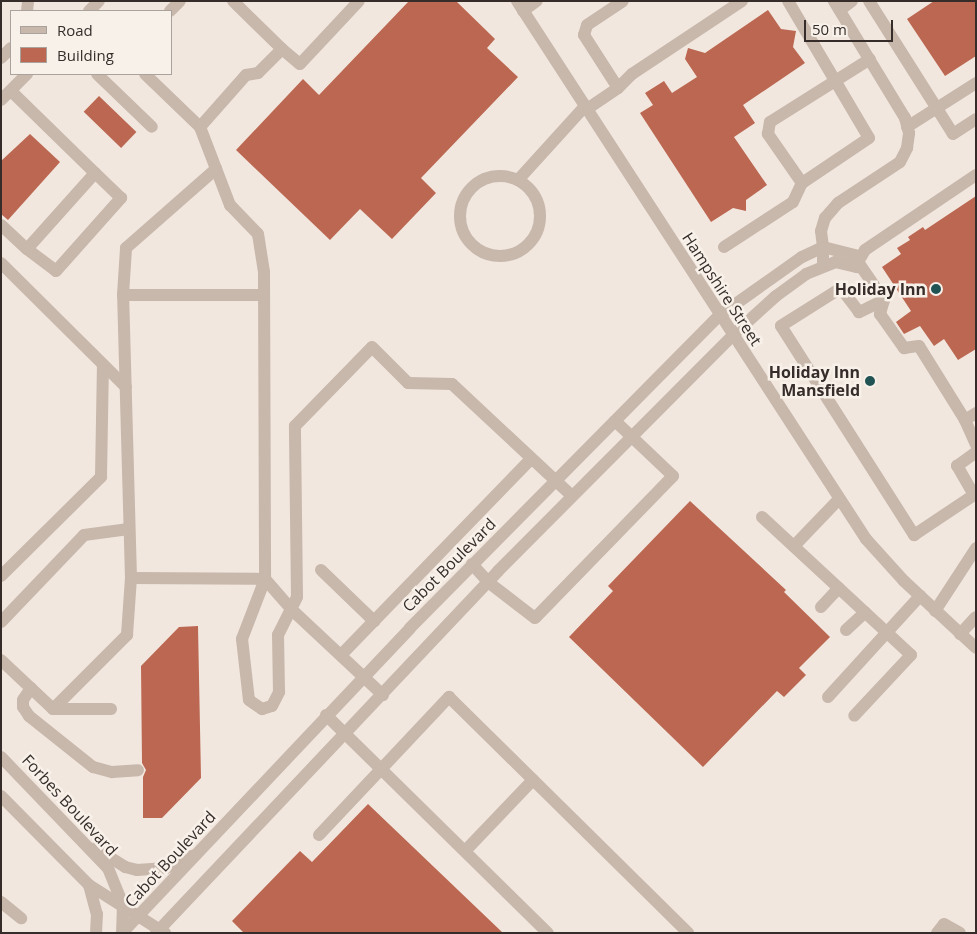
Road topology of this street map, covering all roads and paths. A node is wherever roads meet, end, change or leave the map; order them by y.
1 (99, 1) edge
2 (180, 1) edge
3 (233, 1) edge
4 (359, 1) edge
5 (537, 1) edge
6 (623, 1) edge
7 (742, 1) edge
8 (788, 1) edge
9 (852, 1) edge
10 (873, 3) edge
11 (520, 6) edge
12 (837, 6) edge
13 (90, 10) edge
14 (171, 10) edge
15 (282, 48) junction
16 (10, 49) edge
17 (1, 58) edge
18 (870, 59) junction
19 (26, 75) edge
20 (98, 75) edge
21 (146, 75) edge
22 (836, 80) junction
23 (976, 82) edge
24 (618, 88) junction
25 (10, 91) junction
26 (1, 100) edge
27 (586, 108) junction
28 (936, 109) junction
29 (976, 119) edge
30 (200, 126) junction
31 (152, 127) dead end
32 (907, 127) junction
33 (216, 169) junction
34 (96, 173) junction
35 (976, 175) edge
36 (518, 180) junction
37 (802, 183) junction
38 (1, 225) edge
39 (724, 247) dead end
40 (823, 247) junction
41 (27, 249) junction
42 (858, 262) junction
43 (1, 263) edge
44 (823, 264) junction
45 (123, 295) junction
46 (264, 295) junction
47 (884, 300) junction
48 (720, 315) junction
49 (733, 335) junction
50 (103, 366) junction
51 (126, 387) junction
52 (971, 417) edge
53 (614, 421) junction
54 (631, 435) junction
55 (976, 445) edge
56 (976, 452) edge
57 (531, 459) junction
58 (555, 481) junction
59 (572, 496) junction
60 (839, 499) junction
61 (762, 517) dead end
62 (129, 529) junction
63 (794, 546) junction
64 (976, 548) edge
65 (472, 564) junction
66 (321, 570) dead end
67 (1, 576) edge
68 (131, 578) junction
69 (264, 578) junction
70 (488, 582) junction
71 (839, 588) junction
72 (920, 596) junction
73 (821, 607) dead end
74 (291, 610) junction
75 (935, 611) junction
76 (865, 612) junction
77 (4, 614) edge
78 (976, 617) edge
79 (374, 621) junction
80 (846, 630) dead end
81 (888, 634) junction
82 (960, 634) junction
83 (976, 648) edge
84 (341, 655) junction
85 (1, 660) edge
86 (364, 676) junction
87 (31, 688) junction
88 (383, 695) junction
89 (828, 697) dead end
90 (53, 709) junction
91 (111, 709) dead end
92 (326, 715) junction
93 (854, 716) dead end
94 (346, 733) junction
95 (1, 757) edge
96 (382, 767) junction
97 (138, 770) dead end
98 (533, 780) junction
99 (1, 796) edge
100 (319, 835) dead end
101 (86, 842) junction
102 (466, 850) junction
103 (199, 853) junction
104 (89, 885) junction
105 (1, 902) edge
106 (123, 905) junction
107 (139, 915) junction
108 (21, 918) dead end
109 (160, 931) edge
110 (96, 933) edge
111 (122, 933) edge
112 (548, 933) edge
113 (688, 933) edge
114 (937, 933) edge
115 (960, 933) edge

1 - 13 street
2 - 14 street
3 - 15 street
4 - 15 street
5 - 11 street
6 - 24 street
7 - 24 street
8 - 22 street
9 - 12 street
10 - 28 street
11 - 27 street, Hampshire Street
12 - 18 street
15 - 30 street
16 - 17 street
18 - 22 street
18 - 32 street
19 - 25 street
20 - 31 street
21 - 30 street
22 - 37 street
22 - 37 street
23 - 28 street
24 - 27 street
25 - 26 street
25 - 34 street
27 - 36 street
27 - 48 street, Hampshire Street
28 - 29 street
28 - 32 street
30 - 33 street
32 - 40 street
33 - 45 street
33 - 46 street
34 - 41 street
34 - 41 street
35 - 42 street
36 - 36 street
37 - 39 street
38 - 41 street
40 - 42 street
40 - 44 street
40 - 48 street, Cabot Boulevard
42 - 44 street
42 - 47 street
43 - 50 street
44 - 49 street
45 - 46 street
45 - 51 street
46 - 69 street
47 - 52 street
47 - 56 street
48 - 49 street, Hampshire Street
48 - 53 street, Cabot Boulevard
49 - 54 street
49 - 60 street, Hampshire Street
50 - 51 street
50 - 67 street
51 - 62 street
52 - 55 street
53 - 54 street
53 - 58 street, Cabot Boulevard
54 - 59 street
54 - 70 street
57 - 58 street
57 - 74 street
57 - 79 street
58 - 59 street
58 - 65 street, Cabot Boulevard
59 - 70 street
60 - 63 street
60 - 72 street, Hampshire Street
61 - 63 street
62 - 68 street
62 - 77 street
63 - 71 street
64 - 75 street
65 - 70 street
65 - 86 street, Cabot Boulevard
66 - 79 street
68 - 69 street
68 - 90 street
69 - 74 street
69 - 74 street
70 - 88 street
71 - 73 street
71 - 76 street
72 - 75 street, Hampshire Street
72 - 81 street
74 - 84 street
75 - 82 street, Hampshire Street
76 - 80 street
76 - 81 street
78 - 82 street
79 - 84 street
81 - 89 street
81 - 93 street
82 - 83 street, Hampshire Street
84 - 86 street
85 - 87 street
86 - 88 street
86 - 92 street, Cabot Boulevard
87 - 90 street
87 - 97 street
88 - 94 street
90 - 91 street
92 - 94 street
92 - 103 street, Cabot Boulevard
94 - 96 street
94 - 109 street
95 - 101 street, Forbes Boulevard
96 - 98 street
96 - 100 street
96 - 102 street
98 - 102 street
98 - 113 street
99 - 104 street
101 - 103 street
101 - 106 street, Forbes Boulevard
102 - 112 street
103 - 107 street, Cabot Boulevard
104 - 106 street
104 - 110 street
105 - 108 street
106 - 107 street
106 - 111 street, Forbes Boulevard
107 - 109 street
107 - 111 street, Cabot Boulevard
114 - 115 street

